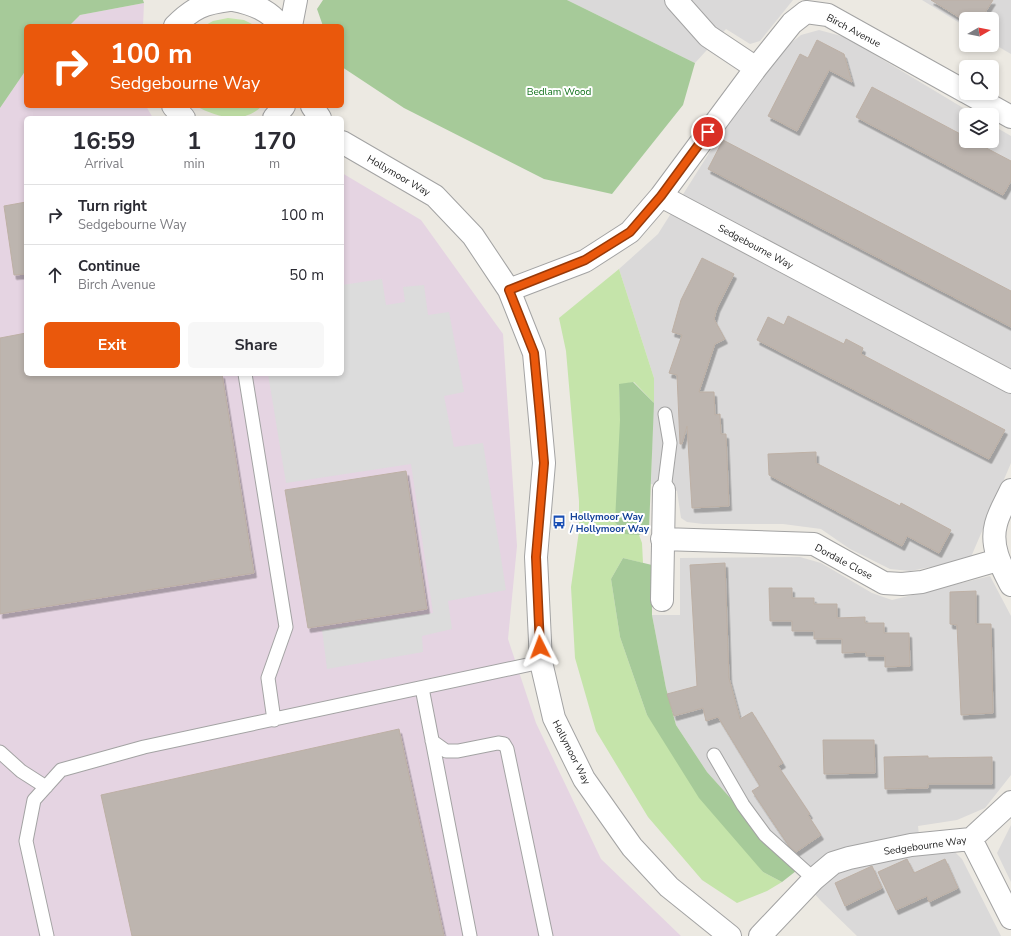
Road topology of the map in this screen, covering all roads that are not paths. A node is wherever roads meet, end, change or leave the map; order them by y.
1 (229, 0) edge
2 (233, 0) edge
3 (296, 0) edge
4 (676, 0) edge
5 (177, 24) edge
6 (279, 24) edge
7 (290, 24) edge
8 (756, 68) junction
9 (959, 88) edge
10 (979, 100) edge
11 (282, 108) edge
12 (276, 116) edge
13 (1011, 118) edge
14 (344, 143) edge
15 (661, 196) junction
16 (509, 290) junction
17 (245, 376) edge
18 (1011, 382) edge
19 (665, 414) dead end
20 (664, 490) joint
21 (1011, 490) edge
22 (662, 539) junction
23 (998, 560) junction
24 (1011, 586) edge
25 (662, 600) dead end
26 (541, 662) junction
27 (422, 688) junction
28 (274, 720) junction
29 (432, 741) junction
30 (0, 752) edge
31 (714, 754) dead end
32 (46, 787) junction
33 (1011, 802) edge
34 (971, 839) junction
35 (814, 879) junction
36 (1011, 918) edge
37 (47, 936) edge
38 (470, 936) edge
39 (546, 936) edge
40 (730, 936) edge
41 (760, 936) edge

1 - 5 street
2 - 6 street
3 - 7 street
4 - 8 street
8 - 9 street, Birch Avenue
8 - 15 street, Birch Avenue
10 - 13 street, Birch Avenue
11 - 12 street
14 - 16 street, Hollymoor Way
15 - 16 street
15 - 18 street, Sedgebourne Way
16 - 26 street, Hollymoor Way
17 - 28 lane
19 - 20 lane
20 - 22 street
21 - 23 street
22 - 23 street, Dordale Close
22 - 25 street
23 - 24 street
26 - 27 lane
26 - 40 street, Hollymoor Way
27 - 28 lane
27 - 29 lane
28 - 32 lane
29 - 38 lane
29 - 39 lane
30 - 32 lane
31 - 35 lane
32 - 37 lane
33 - 34 street, Sedgebourne Way
34 - 35 street, Sedgebourne Way
34 - 36 street
35 - 41 street, Sedgebourne Way

